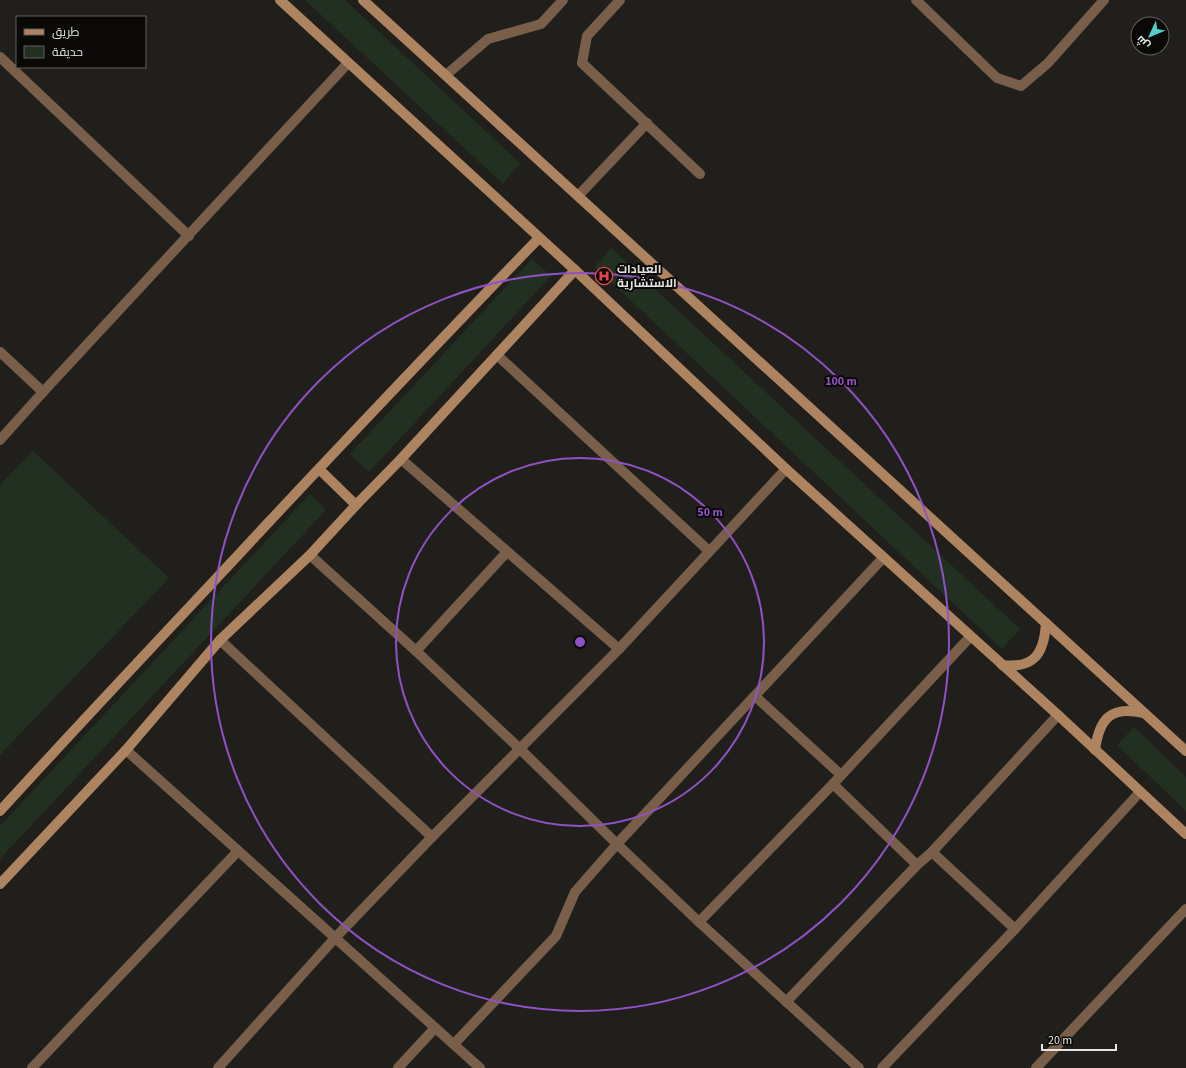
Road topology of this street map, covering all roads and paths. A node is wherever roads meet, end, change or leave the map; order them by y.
1 (280, 0) edge
2 (363, 0) edge
3 (563, 0) edge
4 (620, 0) edge
5 (916, 0) edge
6 (1104, 0) edge
7 (0, 57) edge
8 (348, 63) junction
9 (446, 75) junction
10 (647, 123) junction
11 (700, 174) dead end
12 (578, 196) junction
13 (189, 236) junction
14 (539, 238) junction
15 (576, 270) junction
16 (0, 352) edge
17 (497, 355) junction
18 (43, 392) junction
19 (0, 440) edge
20 (401, 459) junction
21 (319, 469) junction
22 (786, 469) junction
23 (356, 505) junction
24 (709, 550) junction
25 (507, 552) junction
26 (310, 555) junction
27 (883, 558) junction
28 (1046, 623) junction
29 (970, 637) junction
30 (220, 640) junction
31 (619, 649) junction
32 (416, 651) junction
33 (1002, 665) junction
34 (755, 696) junction
35 (1145, 714) junction
36 (1058, 715) junction
37 (519, 748) junction
38 (126, 750) junction
39 (1095, 750) junction
40 (1186, 751) edge
41 (840, 775) junction
42 (833, 784) junction
43 (1140, 792) junction
44 (0, 811) edge
45 (1186, 834) edge
46 (432, 836) junction
47 (617, 844) junction
48 (238, 851) junction
49 (932, 852) junction
50 (917, 865) junction
51 (0, 884) edge
52 (1186, 909) edge
53 (699, 922) junction
54 (1015, 929) junction
55 (335, 938) junction
56 (786, 1002) junction
57 (435, 1028) junction
58 (454, 1044) junction
59 (32, 1068) edge
60 (218, 1068) edge
61 (398, 1068) edge
62 (480, 1068) edge
63 (859, 1068) edge
64 (882, 1068) edge
65 (1036, 1068) edge

1 - 8 main road
2 - 9 main road
3 - 9 street
4 - 10 street
5 - 6 street
7 - 13 street
8 - 13 street
8 - 14 main road
9 - 12 main road
10 - 11 street
10 - 12 street
12 - 28 main road
13 - 18 street
14 - 15 main road
14 - 21 main road
15 - 17 main road
15 - 22 main road
16 - 18 street
17 - 20 main road
17 - 24 street
18 - 19 street
20 - 23 main road
20 - 25 street
21 - 23 main road
21 - 44 main road
22 - 24 street
22 - 27 main road
23 - 26 main road
24 - 31 street
25 - 31 street
25 - 32 street
26 - 30 main road
26 - 32 street
27 - 29 main road
27 - 34 street
28 - 33 main road
28 - 35 main road
29 - 33 main road
29 - 41 street
30 - 38 main road
30 - 46 street
31 - 37 street
32 - 37 street
33 - 36 main road
34 - 41 street
34 - 47 street
35 - 39 main road
35 - 40 main road
36 - 39 main road
36 - 49 street
37 - 46 street
37 - 47 street
38 - 48 street
38 - 51 main road
39 - 43 main road
41 - 42 street
42 - 50 street
42 - 53 street
43 - 45 main road
43 - 54 street
46 - 55 street
47 - 53 street
47 - 58 street
48 - 55 street
48 - 59 street
49 - 50 street
49 - 54 street
50 - 56 street
52 - 65 street
53 - 56 street
54 - 64 street
55 - 57 street
55 - 60 street
56 - 63 street
57 - 58 street
57 - 61 street
58 - 62 street

